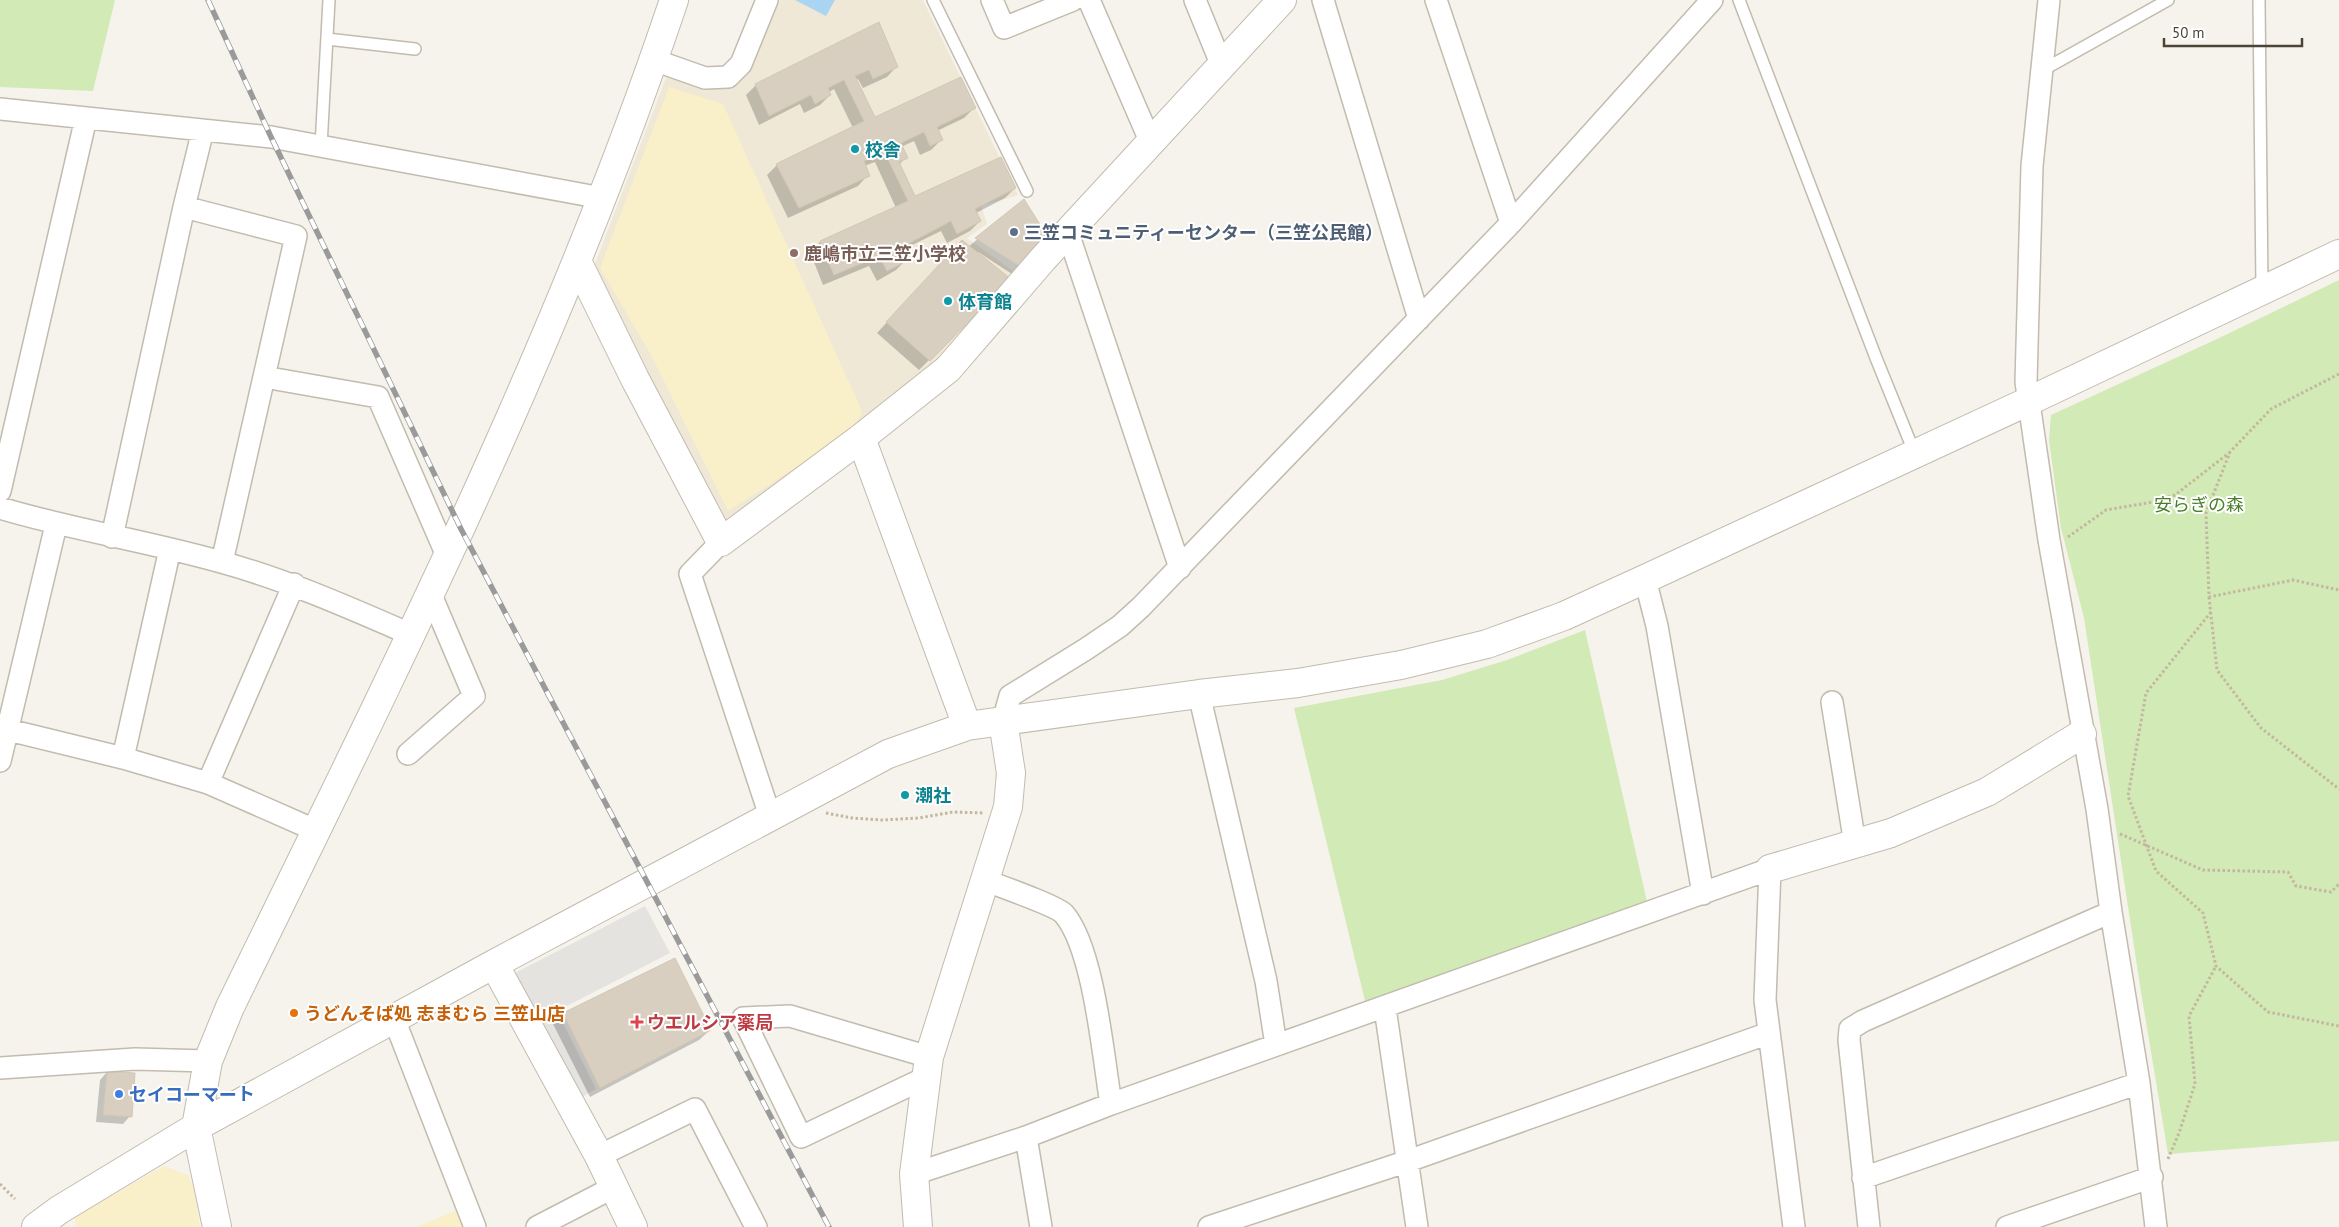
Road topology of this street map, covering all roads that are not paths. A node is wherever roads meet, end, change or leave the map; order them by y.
1 (328, 0) edge
2 (674, 0) edge
3 (767, 0) edge
4 (934, 0) edge
5 (992, 0) edge
6 (1073, 0) edge
7 (1089, 0) edge
8 (1195, 0) edge
9 (1282, 0) edge
10 (1323, 0) edge
11 (1436, 0) edge
12 (1712, 0) edge
13 (1739, 0) edge
14 (2049, 0) edge
15 (2168, 0) edge
16 (2259, 0) edge
17 (326, 39) junction
18 (415, 49) dead end
19 (654, 60) junction
20 (1222, 66) junction
21 (2040, 71) junction
22 (0, 109) edge
23 (86, 118) junction
24 (203, 130) junction
25 (1151, 143) junction
26 (321, 146) junction
27 (1027, 191) dead end
28 (602, 198) junction
29 (184, 207) junction
30 (1511, 223) junction
31 (1068, 233) junction
32 (2339, 254) edge
33 (578, 263) junction
34 (2262, 291) junction
35 (1419, 319) junction
36 (264, 377) junction
37 (2029, 401) junction
38 (861, 438) junction
39 (1915, 454) junction
40 (0, 491) edge
41 (0, 508) edge
42 (56, 525) junction
43 (112, 537) junction
44 (721, 542) junction
45 (170, 549) junction
46 (448, 558) junction
47 (222, 562) junction
48 (1180, 568) junction
49 (1645, 579) junction
50 (294, 584) junction
51 (431, 595) junction
52 (412, 635) junction
53 (1199, 694) junction
54 (1832, 702) dead end
55 (1003, 721) junction
56 (966, 726) junction
57 (4, 729) edge
58 (2082, 734) junction
59 (408, 754) dead end
60 (123, 758) junction
61 (0, 760) edge
62 (208, 783) junction
63 (770, 816) junction
64 (317, 831) junction
65 (1855, 844) junction
66 (1770, 869) junction
67 (984, 880) junction
68 (1703, 894) junction
69 (2111, 912) junction
70 (494, 964) junction
71 (1385, 1008) junction
72 (394, 1019) junction
73 (1769, 1033) junction
74 (1276, 1046) junction
75 (208, 1061) junction
76 (928, 1067) junction
77 (0, 1068) edge
78 (2139, 1082) junction
79 (1111, 1104) junction
80 (196, 1127) junction
81 (1026, 1137) junction
82 (599, 1156) junction
83 (1408, 1161) junction
84 (914, 1174) junction
85 (1863, 1178) junction
86 (2153, 1184) junction
87 (612, 1188) junction
88 (36, 1227) edge
89 (217, 1227) edge
90 (475, 1227) edge
91 (537, 1227) edge
92 (633, 1227) edge
93 (756, 1227) edge
94 (918, 1227) edge
95 (1041, 1227) edge
96 (1209, 1227) edge
97 (1417, 1227) edge
98 (1794, 1227) edge
99 (1869, 1227) edge
100 (2007, 1227) edge
101 (2156, 1227) edge

1 - 17 lane
2 - 19 street
3 - 19 street
4 - 27 lane
5 - 6 street
7 - 25 street
8 - 20 street
9 - 20 street
10 - 35 street
11 - 30 street
12 - 30 street
13 - 39 lane
14 - 21 street
15 - 21 lane
16 - 34 lane
17 - 18 lane
17 - 26 lane
19 - 28 street
20 - 25 street
21 - 37 street
22 - 23 street
23 - 24 street
23 - 40 street
24 - 26 street
24 - 29 street
25 - 31 street
26 - 28 street
28 - 33 street
29 - 36 street
29 - 43 street
30 - 35 street
31 - 38 street
31 - 48 street
32 - 34 street
33 - 44 street
33 - 46 street
34 - 37 street
35 - 48 street
36 - 46 street
36 - 47 street
37 - 39 street
37 - 58 street
38 - 44 street
38 - 56 street
39 - 49 street
41 - 42 street
42 - 43 street
42 - 57 street
43 - 45 street
44 - 63 street
45 - 47 street
45 - 60 street
46 - 51 street
47 - 50 street
48 - 55 street
49 - 53 street
49 - 68 street
50 - 52 street
50 - 62 street
51 - 52 street
51 - 59 street
52 - 64 street
53 - 55 street
53 - 74 street
54 - 65 street
55 - 56 street
55 - 67 street
56 - 63 street
57 - 60 street
57 - 61 street
58 - 65 street
58 - 69 street
60 - 62 street
62 - 64 street
63 - 70 street
64 - 75 street
65 - 66 street
66 - 68 street
66 - 73 street
67 - 76 street
67 - 79 street
68 - 71 street
69 - 78 street
69 - 85 street
70 - 72 street
70 - 82 street
71 - 74 street
71 - 83 street
72 - 80 street
72 - 90 street
73 - 83 street
73 - 98 street
74 - 79 street
75 - 77 street
75 - 80 street
76 - 76 street
76 - 84 street
78 - 85 street
78 - 86 street
79 - 81 street
80 - 88 street
80 - 89 street
81 - 84 street
81 - 95 street
82 - 87 street
82 - 93 street
83 - 96 street
83 - 97 street
84 - 94 street
85 - 99 street
86 - 100 street
86 - 101 street
87 - 91 street
87 - 92 street

